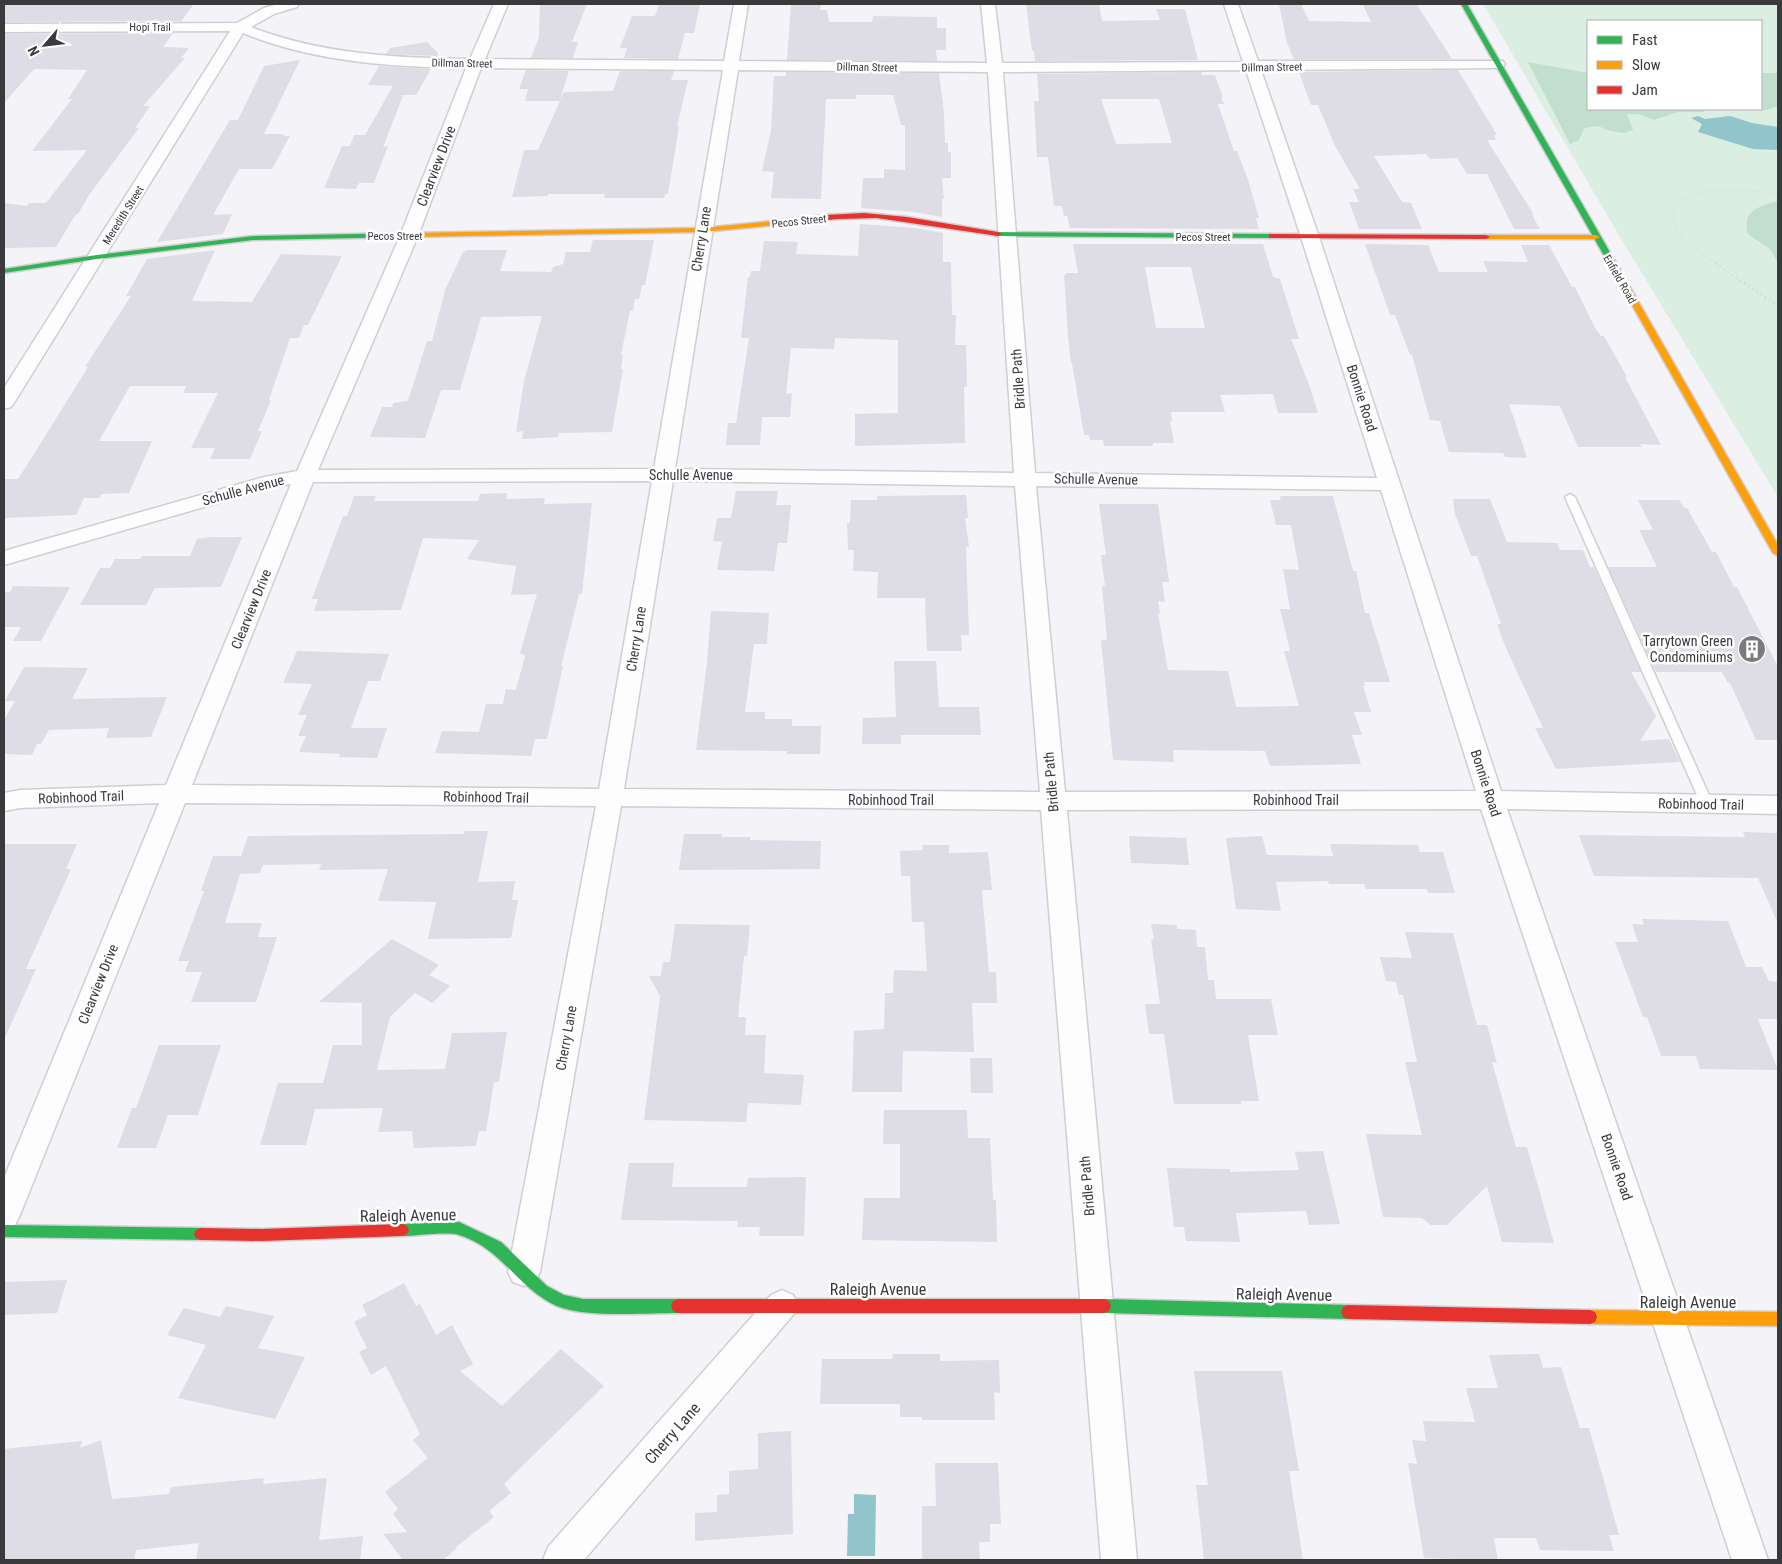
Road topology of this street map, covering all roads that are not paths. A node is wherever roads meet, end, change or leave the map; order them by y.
1 (292, 4) edge
2 (501, 4) edge
3 (741, 4) edge
4 (988, 4) edge
5 (1231, 4) edge
6 (1464, 4) edge
7 (240, 27) junction
8 (4, 28) edge
9 (475, 64) junction
10 (1498, 64) junction
11 (731, 65) junction
12 (1253, 67) junction
13 (995, 68) junction
14 (702, 230) junction
15 (409, 236) junction
16 (1007, 236) junction
17 (1596, 237) junction
18 (1310, 238) junction
19 (97, 257) junction
20 (4, 271) edge
21 (4, 403) edge
22 (664, 475) junction
23 (305, 476) junction
24 (1025, 478) junction
25 (1390, 484) junction
26 (1570, 497) dead end
27 (1778, 553) edge
28 (4, 558) edge
29 (175, 794) junction
30 (610, 798) junction
31 (1491, 800) junction
32 (1053, 801) junction
33 (4, 802) edge
34 (1707, 804) junction
35 (1778, 805) edge
36 (4, 1215) edge
37 (4, 1231) edge
38 (524, 1272) junction
39 (782, 1305) junction
40 (1097, 1306) junction
41 (1669, 1319) junction
42 (1778, 1319) edge
43 (561, 1560) edge
44 (1119, 1560) edge
45 (1750, 1560) edge

1 - 7 street, Hopi Trail
2 - 9 street, Clearview Drive
3 - 11 street, Cherry Lane
4 - 13 street, Bridle Path
5 - 12 street, Bonnie Road
6 - 10 street, Enfield Road
7 - 8 street, Hopi Trail
7 - 9 street, Dillman Street
7 - 19 street, Meredith Street
9 - 11 street, Dillman Street
9 - 15 street, Clearview Drive
10 - 12 street, Dillman Street
10 - 17 street, Enfield Road
11 - 13 street, Dillman Street
11 - 14 street, Cherry Lane
12 - 13 street, Dillman Street
12 - 18 street, Bonnie Road
13 - 16 street, Bridle Path
14 - 15 street, Pecos Street
14 - 16 street, Pecos Street
14 - 22 street, Cherry Lane
15 - 19 street, Pecos Street
15 - 23 street, Clearview Drive
16 - 18 street, Pecos Street
16 - 24 street, Bridle Path
17 - 18 street, Pecos Street
17 - 27 street, Enfield Road
18 - 25 street, Bonnie Road
19 - 20 street, Pecos Street
19 - 21 street, Meredith Street
22 - 23 street, Schulle Avenue
22 - 24 street, Schulle Avenue
22 - 30 street, Cherry Lane
23 - 28 street, Schulle Avenue
23 - 29 street, Clearview Drive
24 - 25 street, Schulle Avenue
24 - 32 street, Bridle Path
25 - 31 street, Bonnie Road
26 - 34 lane
29 - 30 street, Robinhood Trail
29 - 33 street, Robinhood Trail
29 - 36 street, Clearview Drive
30 - 32 street, Robinhood Trail
30 - 38 street, Cherry Lane
31 - 32 street, Robinhood Trail
31 - 34 street, Robinhood Trail
31 - 41 street, Bonnie Road
32 - 40 street, Bridle Path
34 - 35 street, Robinhood Trail
37 - 38 street, Raleigh Avenue
38 - 39 street, Raleigh Avenue
39 - 40 street, Raleigh Avenue
39 - 43 street, Cherry Lane
40 - 41 street, Raleigh Avenue
40 - 44 street, Bridle Path
41 - 42 street, Raleigh Avenue
41 - 45 street, Bonnie Road

